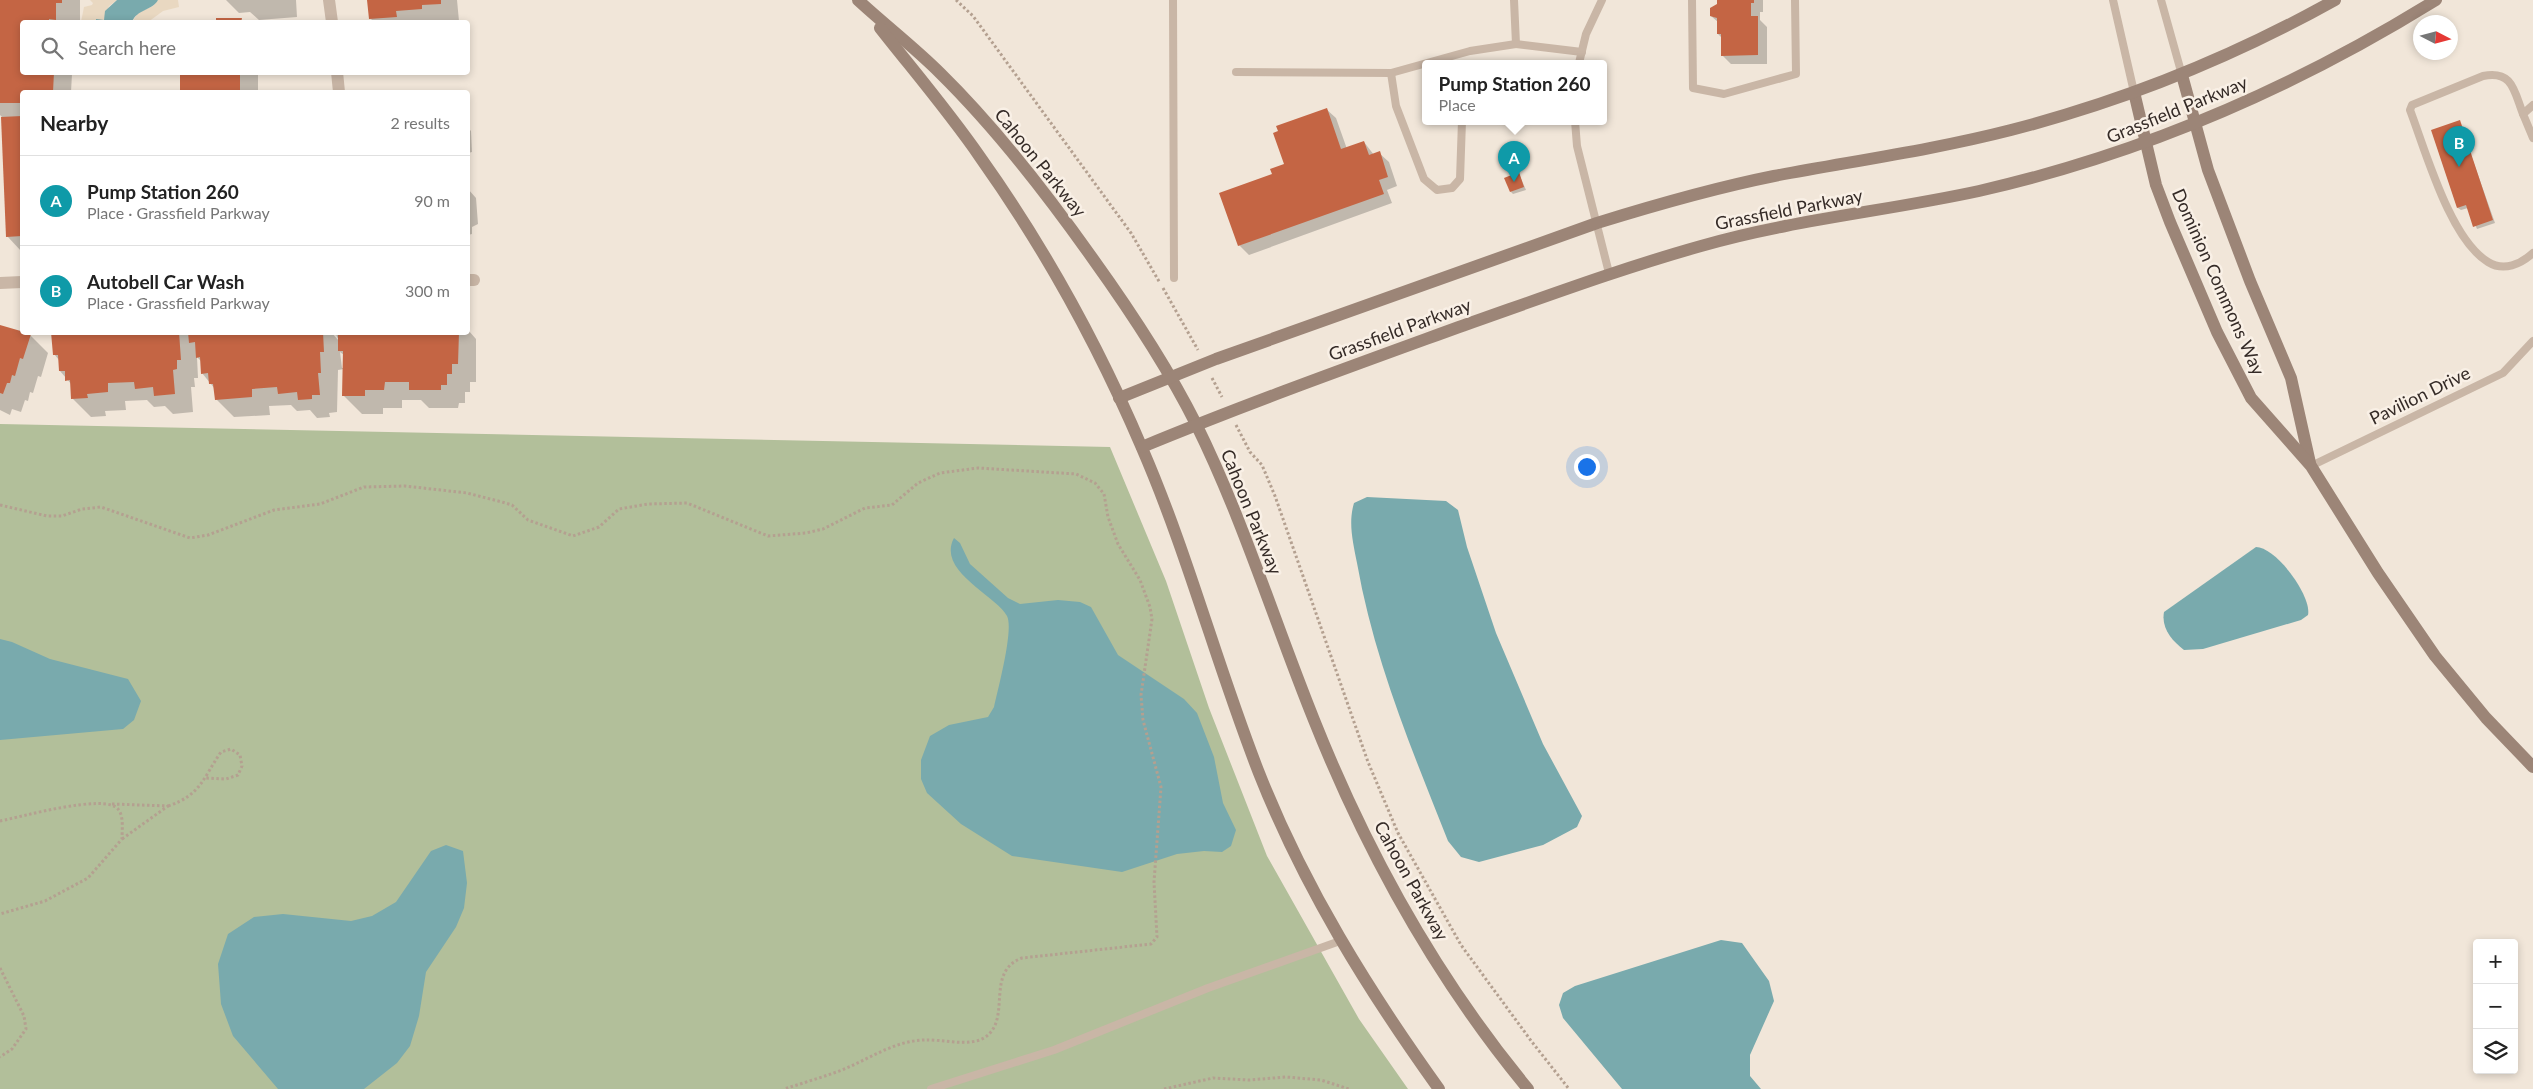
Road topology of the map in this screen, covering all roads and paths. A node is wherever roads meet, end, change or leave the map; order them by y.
1 (329, 0) edge
2 (956, 0) edge
3 (1173, 0) edge
4 (1514, 0) edge
5 (1602, 0) edge
6 (1692, 0) edge
7 (1795, 0) edge
8 (2113, 0) edge
9 (2161, 0) edge
10 (2335, 0) edge
11 (2436, 0) edge
12 (859, 1) edge
13 (332, 20) edge
14 (1516, 44) junction
15 (1582, 52) junction
16 (1457, 54) junction
17 (1436, 60) edge
18 (1458, 60) edge
19 (1580, 60) edge
20 (1422, 64) edge
21 (1236, 72) dead end
22 (1391, 73) junction
23 (337, 75) edge
24 (2182, 75) junction
25 (339, 90) edge
26 (2134, 92) junction
27 (2533, 105) edge
28 (2523, 114) junction
29 (2194, 124) junction
30 (1462, 125) edge
31 (1575, 125) edge
32 (2533, 138) edge
33 (2146, 142) junction
34 (1597, 223) junction
35 (2533, 253) edge
36 (1609, 273) junction
37 (1174, 278) dead end
38 (20, 282) edge
39 (0, 283) edge
40 (2533, 341) edge
41 (1205, 364) junction
42 (1171, 377) junction
43 (1118, 398) junction
44 (1229, 411) junction
45 (1196, 424) junction
46 (1142, 447) junction
47 (2311, 466) junction
48 (0, 505) edge
49 (2533, 767) edge
50 (205, 778) junction
51 (111, 804) junction
52 (168, 806) junction
53 (0, 821) edge
54 (122, 839) junction
55 (0, 914) edge
56 (1340, 941) junction
57 (0, 968) edge
58 (0, 1057) edge
59 (784, 1089) edge
60 (931, 1089) edge
61 (1164, 1089) edge
62 (1349, 1089) edge
63 (1439, 1089) edge
64 (1528, 1089) edge
65 (1570, 1089) edge

1 - 13 street
2 - 41 path
3 - 37 lane
4 - 14 lane
5 - 15 lane
6 - 7 lane
8 - 26 lane
9 - 24 lane
10 - 24 street, Grassfield Parkway
11 - 29 street, Grassfield Parkway
12 - 42 street, Cahoon Parkway
12 - 43 street, Cahoon Parkway
14 - 15 lane
14 - 16 lane
15 - 19 lane
16 - 17 lane
16 - 18 lane
20 - 22 lane
21 - 22 lane
22 - 30 lane
23 - 25 street
24 - 26 street, Grassfield Parkway
24 - 29 street, Dominion Commons Way
26 - 33 street, Dominion Commons Way
26 - 34 street, Grassfield Parkway
27 - 28 lane
28 - 32 lane
28 - 35 lane
29 - 33 street, Grassfield Parkway
29 - 47 street, Dominion Commons Way
31 - 34 lane
33 - 36 street, Grassfield Parkway
33 - 47 street, Dominion Commons Way
34 - 36 lane
34 - 41 street, Grassfield Parkway
36 - 44 street, Grassfield Parkway
38 - 39 street
40 - 47 lane, Pavilion Drive
41 - 42 street, Grassfield Parkway
41 - 44 path
42 - 43 street, Grassfield Parkway
42 - 45 street, Cahoon Parkway
43 - 46 street, Cahoon Parkway
44 - 45 street, Grassfield Parkway
44 - 65 path
45 - 46 street, Grassfield Parkway
45 - 64 street, Cahoon Parkway
46 - 56 street, Cahoon Parkway
47 - 49 street, Dominion Commons Way
48 - 59 path
50 - 50 path
50 - 52 path
51 - 52 path
51 - 53 path
51 - 54 path
52 - 54 path
54 - 55 path
56 - 60 lane
56 - 63 street, Cahoon Parkway
57 - 58 path
61 - 62 path

